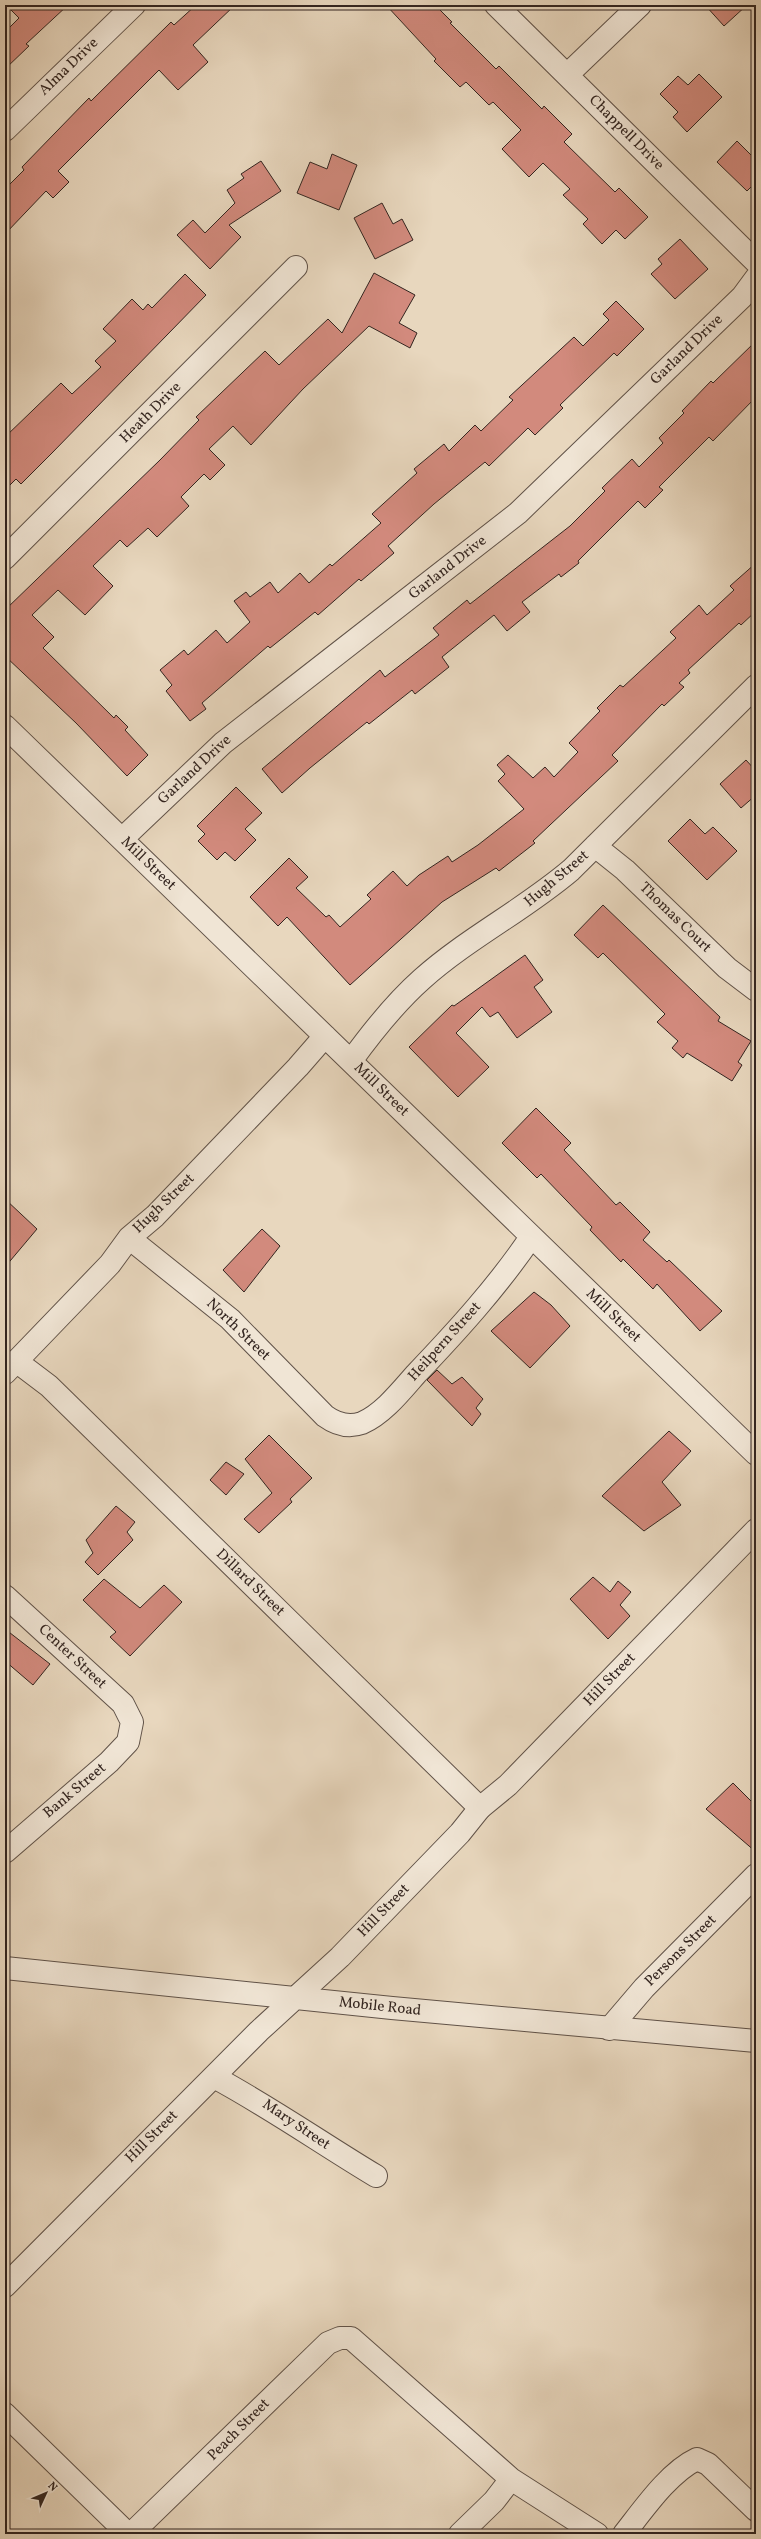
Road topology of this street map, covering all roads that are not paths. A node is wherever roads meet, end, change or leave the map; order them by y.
1 (134, 5) edge
2 (496, 5) edge
3 (640, 5) edge
4 (568, 75) junction
5 (5, 130) edge
6 (756, 262) edge
7 (296, 267) dead end
8 (756, 278) edge
9 (5, 558) edge
10 (756, 686) edge
11 (5, 726) edge
12 (122, 839) junction
13 (595, 846) junction
14 (756, 990) edge
15 (325, 1036) junction
16 (351, 1061) junction
17 (531, 1236) junction
18 (129, 1238) junction
19 (11, 1367) edge
20 (343, 1425) joint
21 (756, 1454) edge
22 (756, 1530) edge
23 (5, 1596) edge
24 (132, 1722) joint
25 (480, 1808) junction
26 (5, 1852) edge
27 (756, 1875) edge
28 (5, 1968) edge
29 (296, 1997) junction
30 (609, 2029) junction
31 (756, 2041) edge
32 (214, 2077) junction
33 (376, 2176) dead end
34 (5, 2286) edge
35 (5, 2414) edge
36 (511, 2479) junction
37 (756, 2510) edge
38 (128, 2534) edge
39 (131, 2534) edge
40 (460, 2534) edge
41 (597, 2534) edge
42 (624, 2534) edge

1 - 5 street, Alma Drive
2 - 4 street, Chappell Drive
3 - 4 street
4 - 6 street, Chappell Drive
7 - 9 street, Heath Drive
8 - 12 street, Garland Drive
10 - 13 street, Hugh Street
11 - 12 street, Mill Street
12 - 15 street, Mill Street
13 - 14 street, Thomas Court
13 - 16 street, Hugh Street
15 - 16 street, Mill Street
15 - 18 street, Hugh Street
16 - 17 street, Mill Street
17 - 20 street, Heilpern Street
17 - 21 street, Mill Street
18 - 19 street, Hugh Street
18 - 20 street, North Street
19 - 25 street, Dillard Street
22 - 25 street, Hill Street
23 - 24 street, Center Street
24 - 26 street, Bank Street
25 - 29 street, Hill Street
27 - 30 street, Persons Street
28 - 29 street, Mobile Road
29 - 30 street, Mobile Road
29 - 32 street, Hill Street
30 - 31 street, Mobile Road
32 - 33 street, Mary Street
32 - 34 street, Hill Street
35 - 38 street
36 - 39 street, Peach Street
36 - 40 street
36 - 41 street
37 - 42 street

